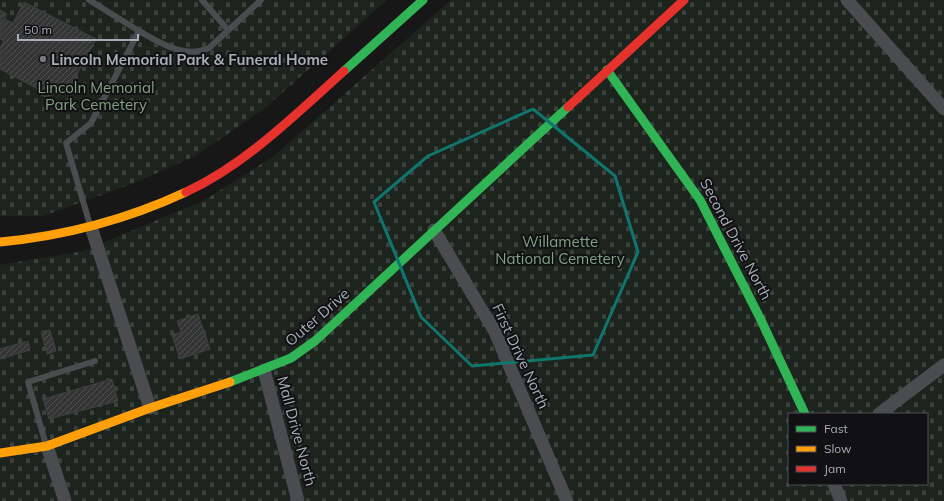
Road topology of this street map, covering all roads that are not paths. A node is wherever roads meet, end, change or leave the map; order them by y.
1 (89, 0) edge
2 (202, 0) edge
3 (261, 0) edge
4 (424, 0) edge
5 (684, 0) edge
6 (847, 0) edge
7 (228, 30) junction
8 (138, 31) junction
9 (607, 70) junction
10 (944, 109) edge
11 (91, 226) junction
12 (434, 230) junction
13 (0, 242) edge
14 (95, 361) dead end
15 (944, 365) edge
16 (264, 370) junction
17 (150, 408) junction
18 (805, 413) edge
19 (880, 413) edge
20 (47, 446) junction
21 (0, 453) edge
22 (834, 485) edge
23 (65, 501) edge
24 (298, 501) edge
25 (567, 501) edge
26 (841, 501) edge

1 - 8 lane
2 - 7 lane
3 - 7 lane
4 - 11 street
5 - 9 street, Outer Drive
6 - 10 street
7 - 8 lane
8 - 11 lane
9 - 12 street, Outer Drive
9 - 18 street, Second Drive North
11 - 13 street
11 - 17 street
12 - 16 street, Outer Drive
12 - 25 street, First Drive North
14 - 20 lane
15 - 19 street
16 - 17 street, Outer Drive
16 - 24 street, Mall Drive North
17 - 20 street, Outer Drive
20 - 21 street, Outer Drive
20 - 23 street
22 - 26 street

